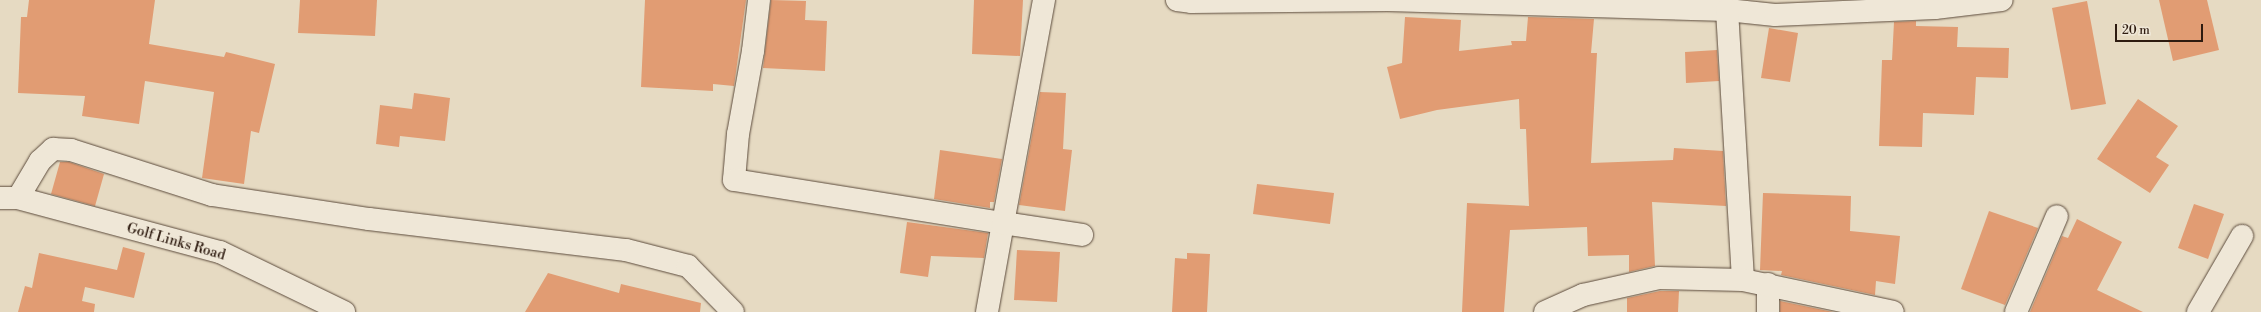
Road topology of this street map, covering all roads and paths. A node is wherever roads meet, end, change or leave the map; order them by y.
1 (759, 0) edge
2 (1044, 0) edge
3 (1177, 0) edge
4 (2002, 0) edge
5 (1773, 8) edge
6 (1727, 10) junction
7 (9, 198) edge
8 (2057, 216) dead end
9 (1003, 223) junction
10 (1082, 235) dead end
11 (2242, 236) dead end
12 (1743, 280) junction
13 (1768, 284) junction
14 (344, 312) edge
15 (733, 312) edge
16 (987, 312) edge
17 (1545, 312) edge
18 (1768, 312) edge
19 (1893, 312) edge
20 (2016, 312) edge
21 (2198, 312) edge

1 - 9 street
2 - 9 street
3 - 6 street
4 - 5 street
5 - 6 street
6 - 12 street
7 - 14 street, Golf Links Road
7 - 15 street
8 - 20 street
9 - 10 street
9 - 16 street
11 - 21 street
12 - 13 street
12 - 17 street
13 - 18 street
13 - 19 street

